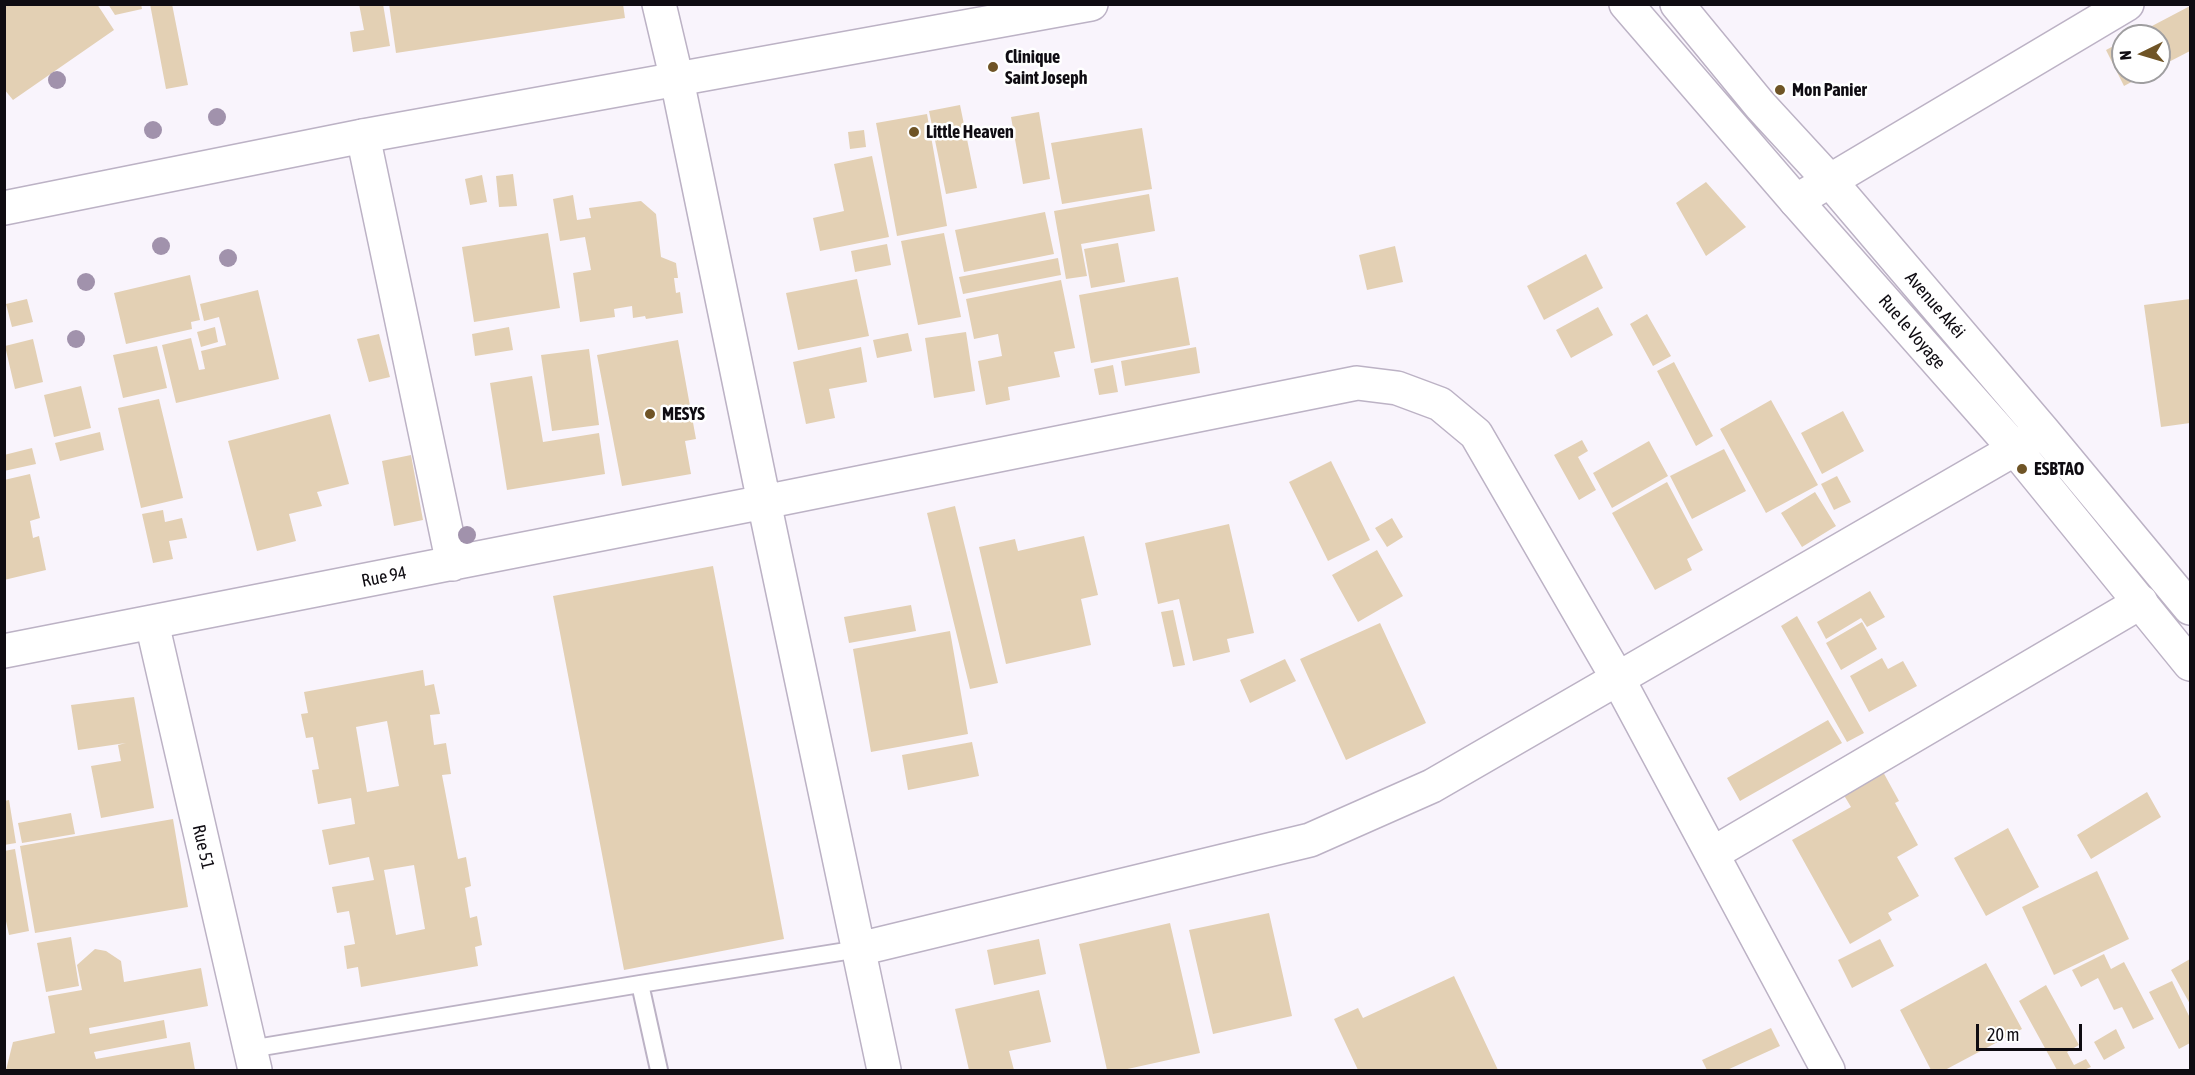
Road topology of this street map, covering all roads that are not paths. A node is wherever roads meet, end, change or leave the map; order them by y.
1 (659, 4) edge
2 (1091, 4) edge
3 (1626, 4) edge
4 (1677, 4) edge
5 (2127, 4) edge
6 (677, 80) junction
7 (363, 136) junction
8 (1830, 181) junction
9 (1796, 201) junction
10 (4, 208) edge
11 (2043, 431) junction
12 (2015, 449) junction
13 (764, 502) junction
14 (453, 564) junction
15 (2141, 602) junction
16 (2190, 608) edge
17 (152, 623) junction
18 (4, 651) edge
19 (2190, 664) edge
20 (1618, 679) junction
21 (1712, 854) junction
22 (859, 949) junction
23 (640, 984) junction
24 (252, 1060) edge
25 (659, 1071) edge
26 (884, 1071) edge
27 (1828, 1071) edge

1 - 6 street
2 - 6 street
3 - 9 street, Rue le Voyage
4 - 8 street, Avenue Akéi
5 - 8 street
6 - 7 street
6 - 13 street
7 - 10 street
7 - 14 street
8 - 9 street
8 - 11 street, Avenue Akéi
9 - 12 street, Rue le Voyage
11 - 12 street
11 - 16 street, Avenue Akéi
12 - 15 street, Rue le Voyage
12 - 20 street
13 - 14 street, Rue 94
13 - 20 street, Rue 94
13 - 22 street
14 - 17 street, Rue 94
15 - 19 street, Rue le Voyage
15 - 21 street
17 - 18 street, Rue 94
17 - 24 street, Rue 51
20 - 21 street, Rue 94
20 - 22 street
21 - 27 street, Rue 94
22 - 23 lane
22 - 26 street
23 - 24 lane
23 - 25 lane

